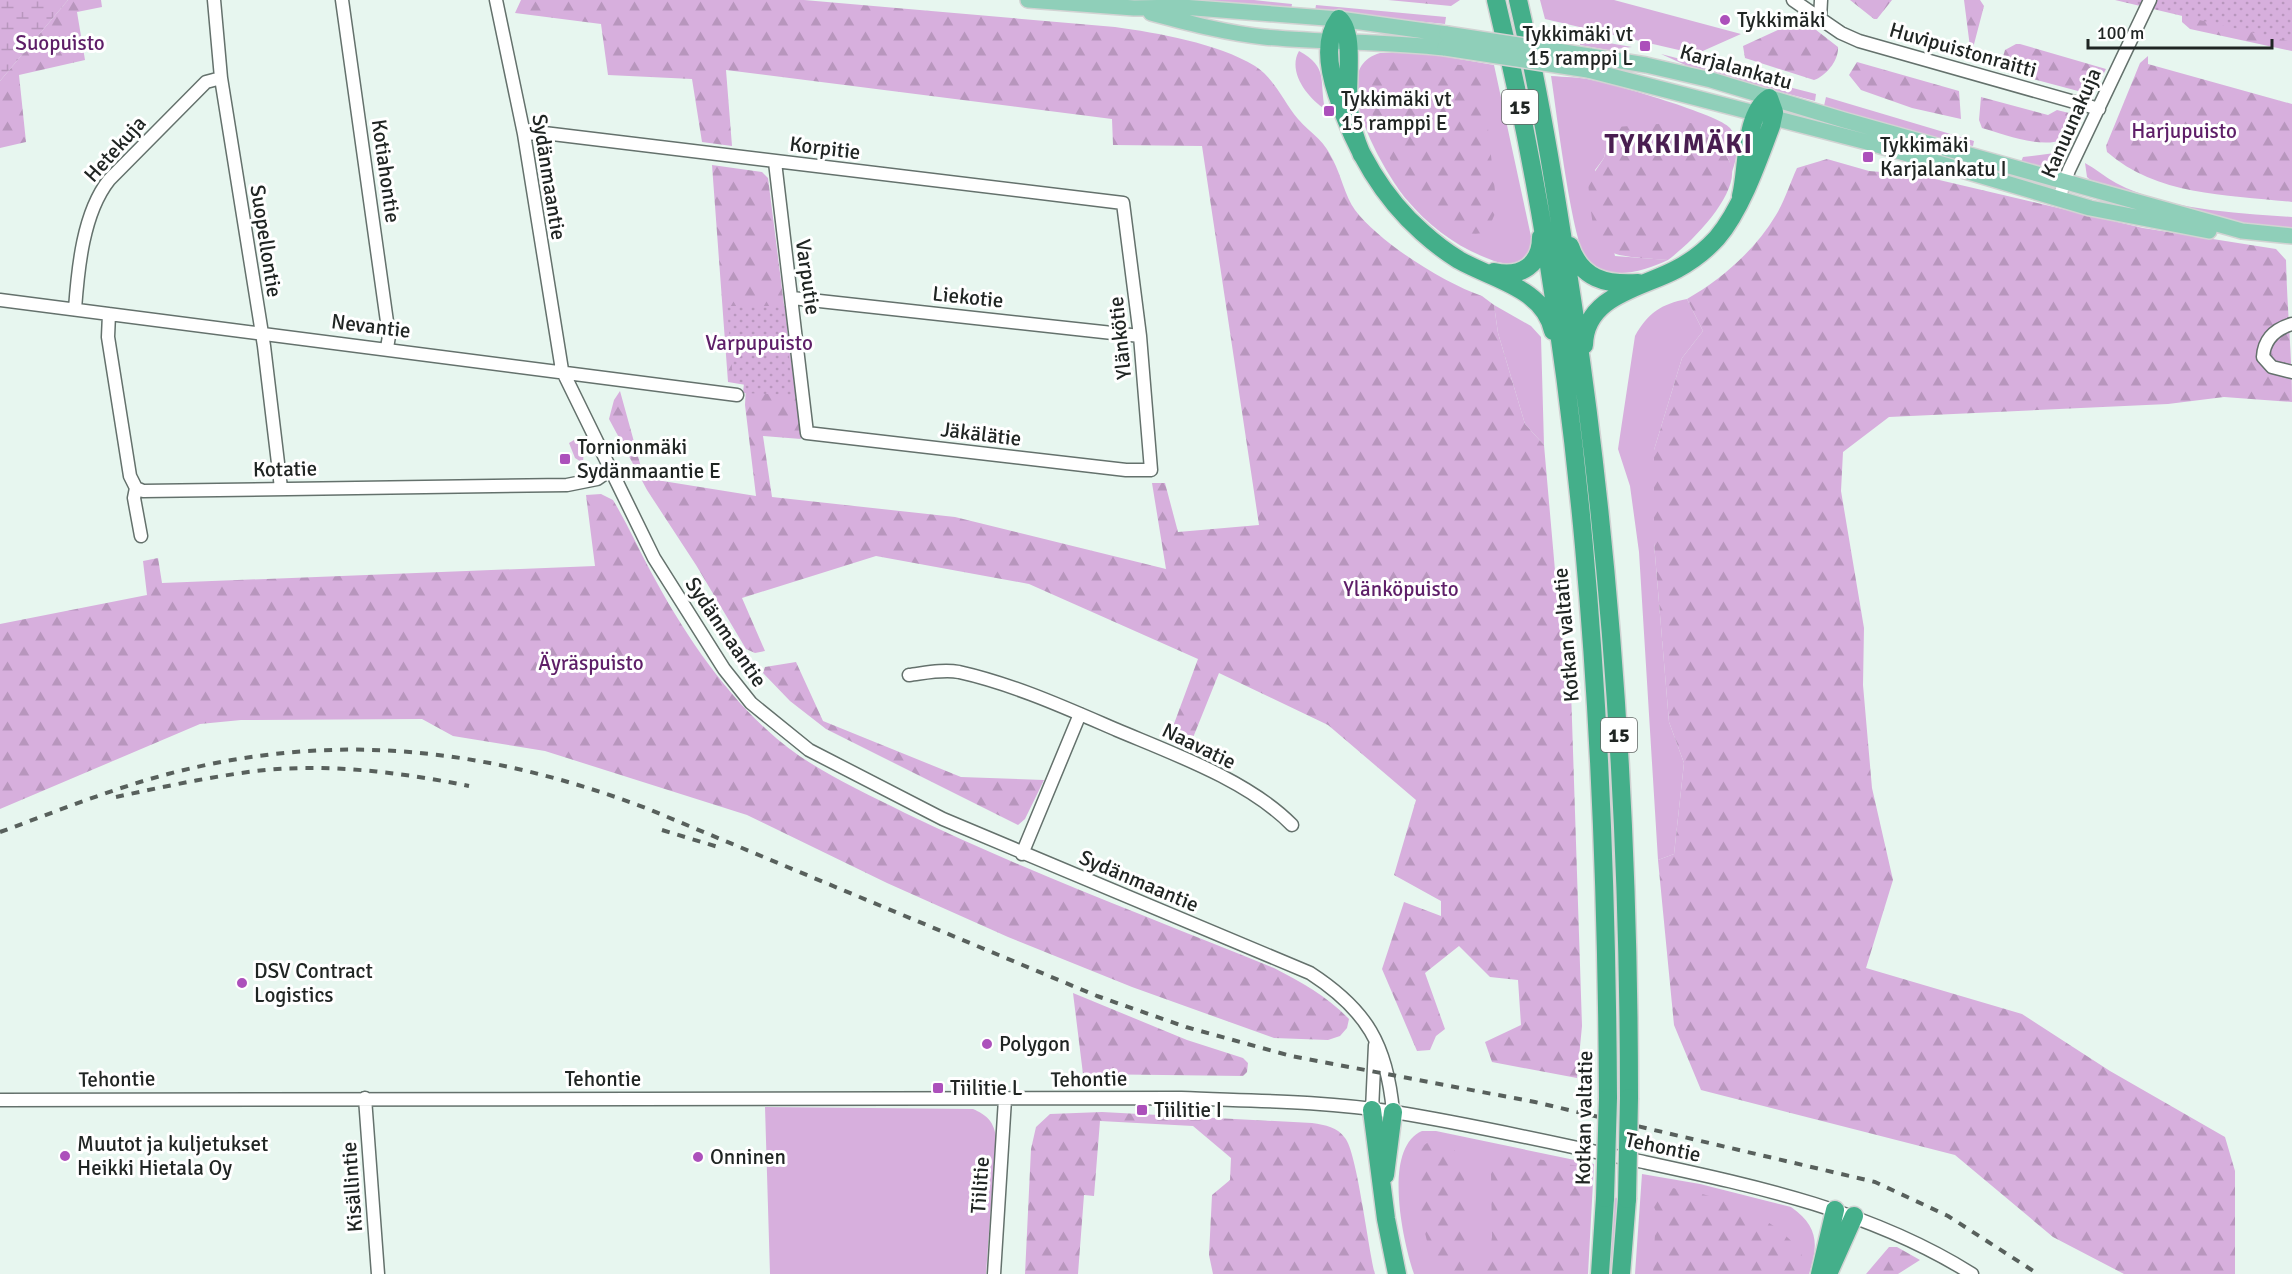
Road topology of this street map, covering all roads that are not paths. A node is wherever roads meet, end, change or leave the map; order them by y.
1 (214, 0) edge
2 (342, 0) edge
3 (496, 0) edge
4 (1028, 0) edge
5 (1496, 0) edge
6 (1518, 0) edge
7 (1793, 0) edge
8 (1821, 0) edge
9 (2150, 0) edge
10 (1134, 8) junction
11 (1339, 19) junction
12 (1820, 19) junction
13 (1330, 41) junction
14 (1348, 41) junction
15 (1446, 41) junction
16 (1589, 63) junction
17 (221, 78) junction
18 (1769, 98) junction
19 (2099, 109) junction
20 (1765, 116) junction
21 (524, 134) junction
22 (1362, 155) junction
23 (775, 162) junction
24 (2064, 182) junction
25 (2058, 198) junction
26 (1559, 202) junction
27 (1122, 203) joint
28 (1540, 215) junction
29 (2242, 231) junction
30 (2292, 236) edge
31 (1478, 268) junction
32 (1643, 282) junction
33 (792, 298) junction
34 (0, 300) edge
35 (75, 309) junction
36 (109, 314) junction
37 (2292, 324) edge
38 (260, 333) junction
39 (1140, 336) junction
40 (387, 348) junction
41 (562, 370) junction
42 (2292, 372) edge
43 (1583, 374) junction
44 (1567, 393) junction
45 (737, 395) dead end
46 (807, 434) joint
47 (609, 470) junction
48 (1151, 470) joint
49 (136, 488) junction
50 (281, 488) junction
51 (141, 536) dead end
52 (909, 675) dead end
53 (1080, 714) junction
54 (1292, 825) dead end
55 (1022, 854) junction
56 (1375, 1041) junction
57 (365, 1098) junction
58 (1005, 1099) junction
59 (0, 1100) edge
60 (1372, 1110) junction
61 (1393, 1112) junction
62 (1384, 1197) junction
63 (1835, 1210) junction
64 (1854, 1216) junction
65 (378, 1274) edge
66 (994, 1274) edge
67 (1397, 1274) edge
68 (1600, 1274) edge
69 (1621, 1274) edge
70 (1820, 1274) edge
71 (1828, 1274) edge
72 (1972, 1274) edge

1 - 17 street, Suopellontie
2 - 40 street, Kotiahontie
3 - 21 street, Sydänmaantie
4 - 10 main road, Karjalankatu
5 - 28 highway, Kotkan valtatie / 15
6 - 26 highway, 15
7 - 12 street, Huvipuistonraitti
8 - 12 street
9 - 19 street, Kanuunakuja
10 - 11 main road, Karjalankatu
10 - 13 main road, Karjalankatu
11 - 13 highway
11 - 14 highway
11 - 15 main road, Karjalankatu
12 - 19 street, Huvipuistonraitti
13 - 14 main road, Karjalankatu
13 - 22 highway
14 - 15 main road, Karjalankatu
14 - 22 highway
15 - 16 main road, Karjalankatu, bridge
16 - 18 main road, Karjalankatu
16 - 20 main road, Karjalankatu
17 - 35 street, Hetekuja
17 - 38 street, Suopellontie
18 - 20 highway
18 - 24 main road, Karjalankatu
19 - 24 street, Kanuunakuja
20 - 25 main road, Karjalankatu
20 - 32 highway
21 - 23 street, Korpitie
21 - 41 street, Sydänmaantie
22 - 31 highway
23 - 27 street, Korpitie
23 - 33 street, Varputie
24 - 25 street, Kanuunakuja
24 - 29 main road, Karjalankatu
25 - 29 main road, Karjalankatu
26 - 32 highway
26 - 43 highway, 15
27 - 39 street, Ylänkötie
28 - 31 highway
28 - 44 highway, Kotkan valtatie / 15
29 - 30 main road, Karjalankatu
31 - 44 highway
32 - 43 highway
33 - 39 street, Liekotie
33 - 46 street, Varputie
34 - 35 street, Nevantie
35 - 36 street, Nevantie
36 - 38 street, Nevantie
36 - 49 street
37 - 42 street
38 - 40 street, Nevantie
38 - 50 street, Suopellontie
39 - 48 street, Ylänkötie
40 - 41 street, Nevantie
41 - 45 street, Nevantie
41 - 47 street, Sydänmaantie
43 - 69 highway, 15, bridge
44 - 68 highway, Kotkan valtatie / 15, bridge
46 - 48 street, Jäkälätie
47 - 50 street, Kotatie
47 - 55 street, Sydänmaantie
49 - 50 street, Kotatie
49 - 51 street
52 - 53 street, Naavatie
53 - 54 street, Naavatie
53 - 55 street
55 - 56 street, Sydänmaantie
56 - 60 street
56 - 61 street, Sydänmaantie
57 - 58 street, Tehontie
57 - 59 street, Tehontie
57 - 65 street, Kisällintie
58 - 60 street, Tehontie
58 - 66 street, Tiilitie
60 - 61 street, Tehontie
60 - 62 highway
61 - 62 highway
61 - 63 street, Tehontie
62 - 67 highway
63 - 64 street, Tehontie
63 - 70 highway
64 - 71 highway
64 - 72 street, Tehontie

